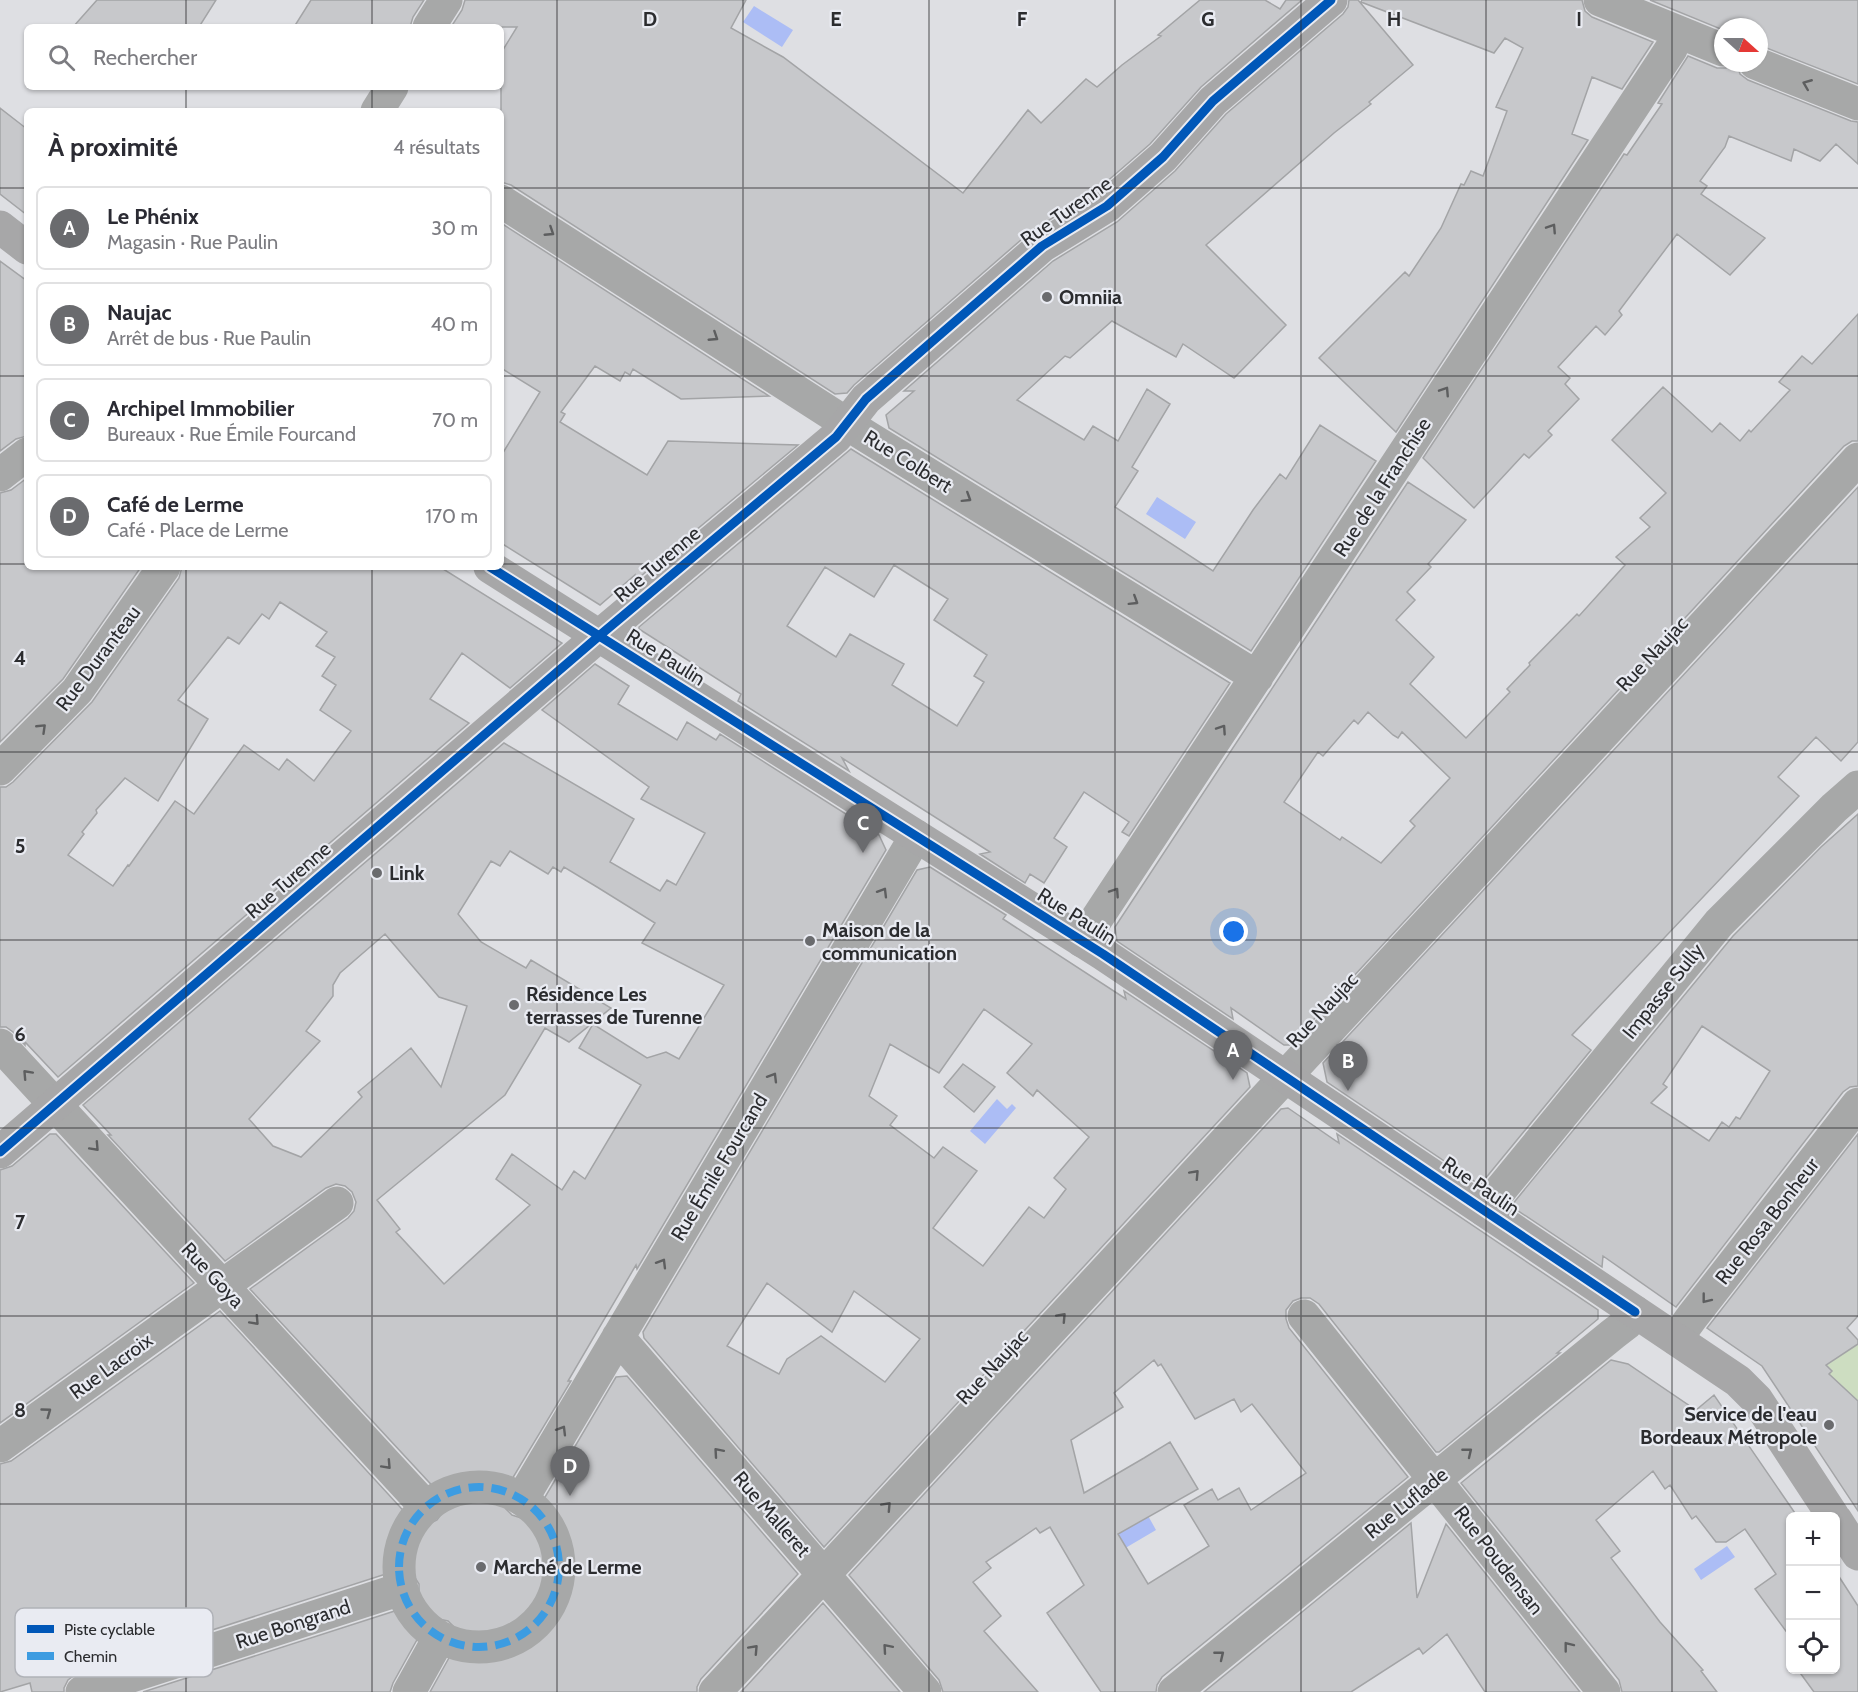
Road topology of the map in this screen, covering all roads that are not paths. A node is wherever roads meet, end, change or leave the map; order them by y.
1 (446, 0) edge
2 (1331, 0) edge
3 (1600, 0) edge
4 (431, 24) edge
5 (1678, 32) junction
6 (1714, 46) edge
7 (1768, 68) edge
8 (390, 90) edge
9 (1858, 104) edge
10 (378, 108) edge
11 (504, 203) edge
12 (0, 227) edge
13 (24, 246) edge
14 (848, 423) junction
15 (24, 456) edge
16 (1858, 459) edge
17 (0, 476) edge
18 (162, 570) edge
19 (495, 570) edge
20 (599, 636) junction
21 (1257, 676) junction
22 (0, 769) edge
23 (1858, 787) edge
24 (916, 836) junction
25 (1083, 941) junction
26 (0, 1045) edge
27 (1285, 1076) junction
28 (55, 1104) junction
29 (1858, 1104) edge
30 (0, 1152) edge
31 (336, 1203) dead end
32 (1484, 1210) junction
33 (223, 1286) junction
34 (1635, 1311) junction
35 (1304, 1316) dead end
36 (618, 1336) junction
37 (1676, 1339) junction
38 (0, 1446) edge
39 (1435, 1479) junction
40 (522, 1499) junction
41 (425, 1506) junction
42 (1830, 1512) edge
43 (1840, 1527) edge
44 (1858, 1554) edge
45 (824, 1574) junction
46 (401, 1589) junction
47 (440, 1638) junction
48 (213, 1650) edge
49 (128, 1677) edge
50 (82, 1692) edge
51 (409, 1692) edge
52 (715, 1692) edge
53 (925, 1692) edge
54 (1174, 1692) edge
55 (1604, 1692) edge

1 - 4 street
2 - 14 street, Rue Turenne
3 - 5 street
5 - 6 street
21 -> 5 street, Rue de la Franchise
9 -> 7 street
8 - 10 street
11 -> 14 street, Rue Colbert
12 - 13 street
14 - 20 street, Rue Turenne
14 -> 21 street, Rue Colbert
15 - 17 street
16 - 27 street, Rue Naujac
22 -> 18 street, Rue Duranteau
19 - 20 street, Rue Paulin
20 - 24 street, Rue Paulin
20 - 28 street, Rue Turenne
25 -> 21 street, Rue de la Franchise
23 - 32 street, Impasse Sully
24 - 25 street, Rue Paulin
36 -> 24 street, Rue Émile Fourcand
25 - 27 street, Rue Paulin
28 -> 26 street, Rue Goya
27 - 32 street, Rue Paulin
45 -> 27 street, Rue Naujac
28 - 30 street, Rue Turenne
28 -> 33 street, Rue Goya
29 -> 37 street, Rue Rosa Bonheur
31 - 33 street, Rue Lacroix
32 - 34 street, Rue Paulin
38 -> 33 street, Rue Lacroix
33 -> 41 street, Rue Goya
34 - 37 street, Rue Paulin
39 -> 34 street, Rue Luflade
35 - 39 street, Rue Poudensan
40 -> 36 street, Rue Émile Fourcand
45 -> 36 street, Rue Malleret
37 - 42 street, Rue Paulin
54 -> 39 street, Rue Luflade
55 -> 39 street, Rue Poudensan
40 - 41 street
40 - 47 street
41 - 46 street
43 - 44 street, Rue Paulin
52 -> 45 street, Rue Naujac
53 -> 45 street, Rue Malleret
46 - 47 street
46 - 48 street, Rue Bongrand
47 - 51 street
49 - 50 street, Rue Bongrand

